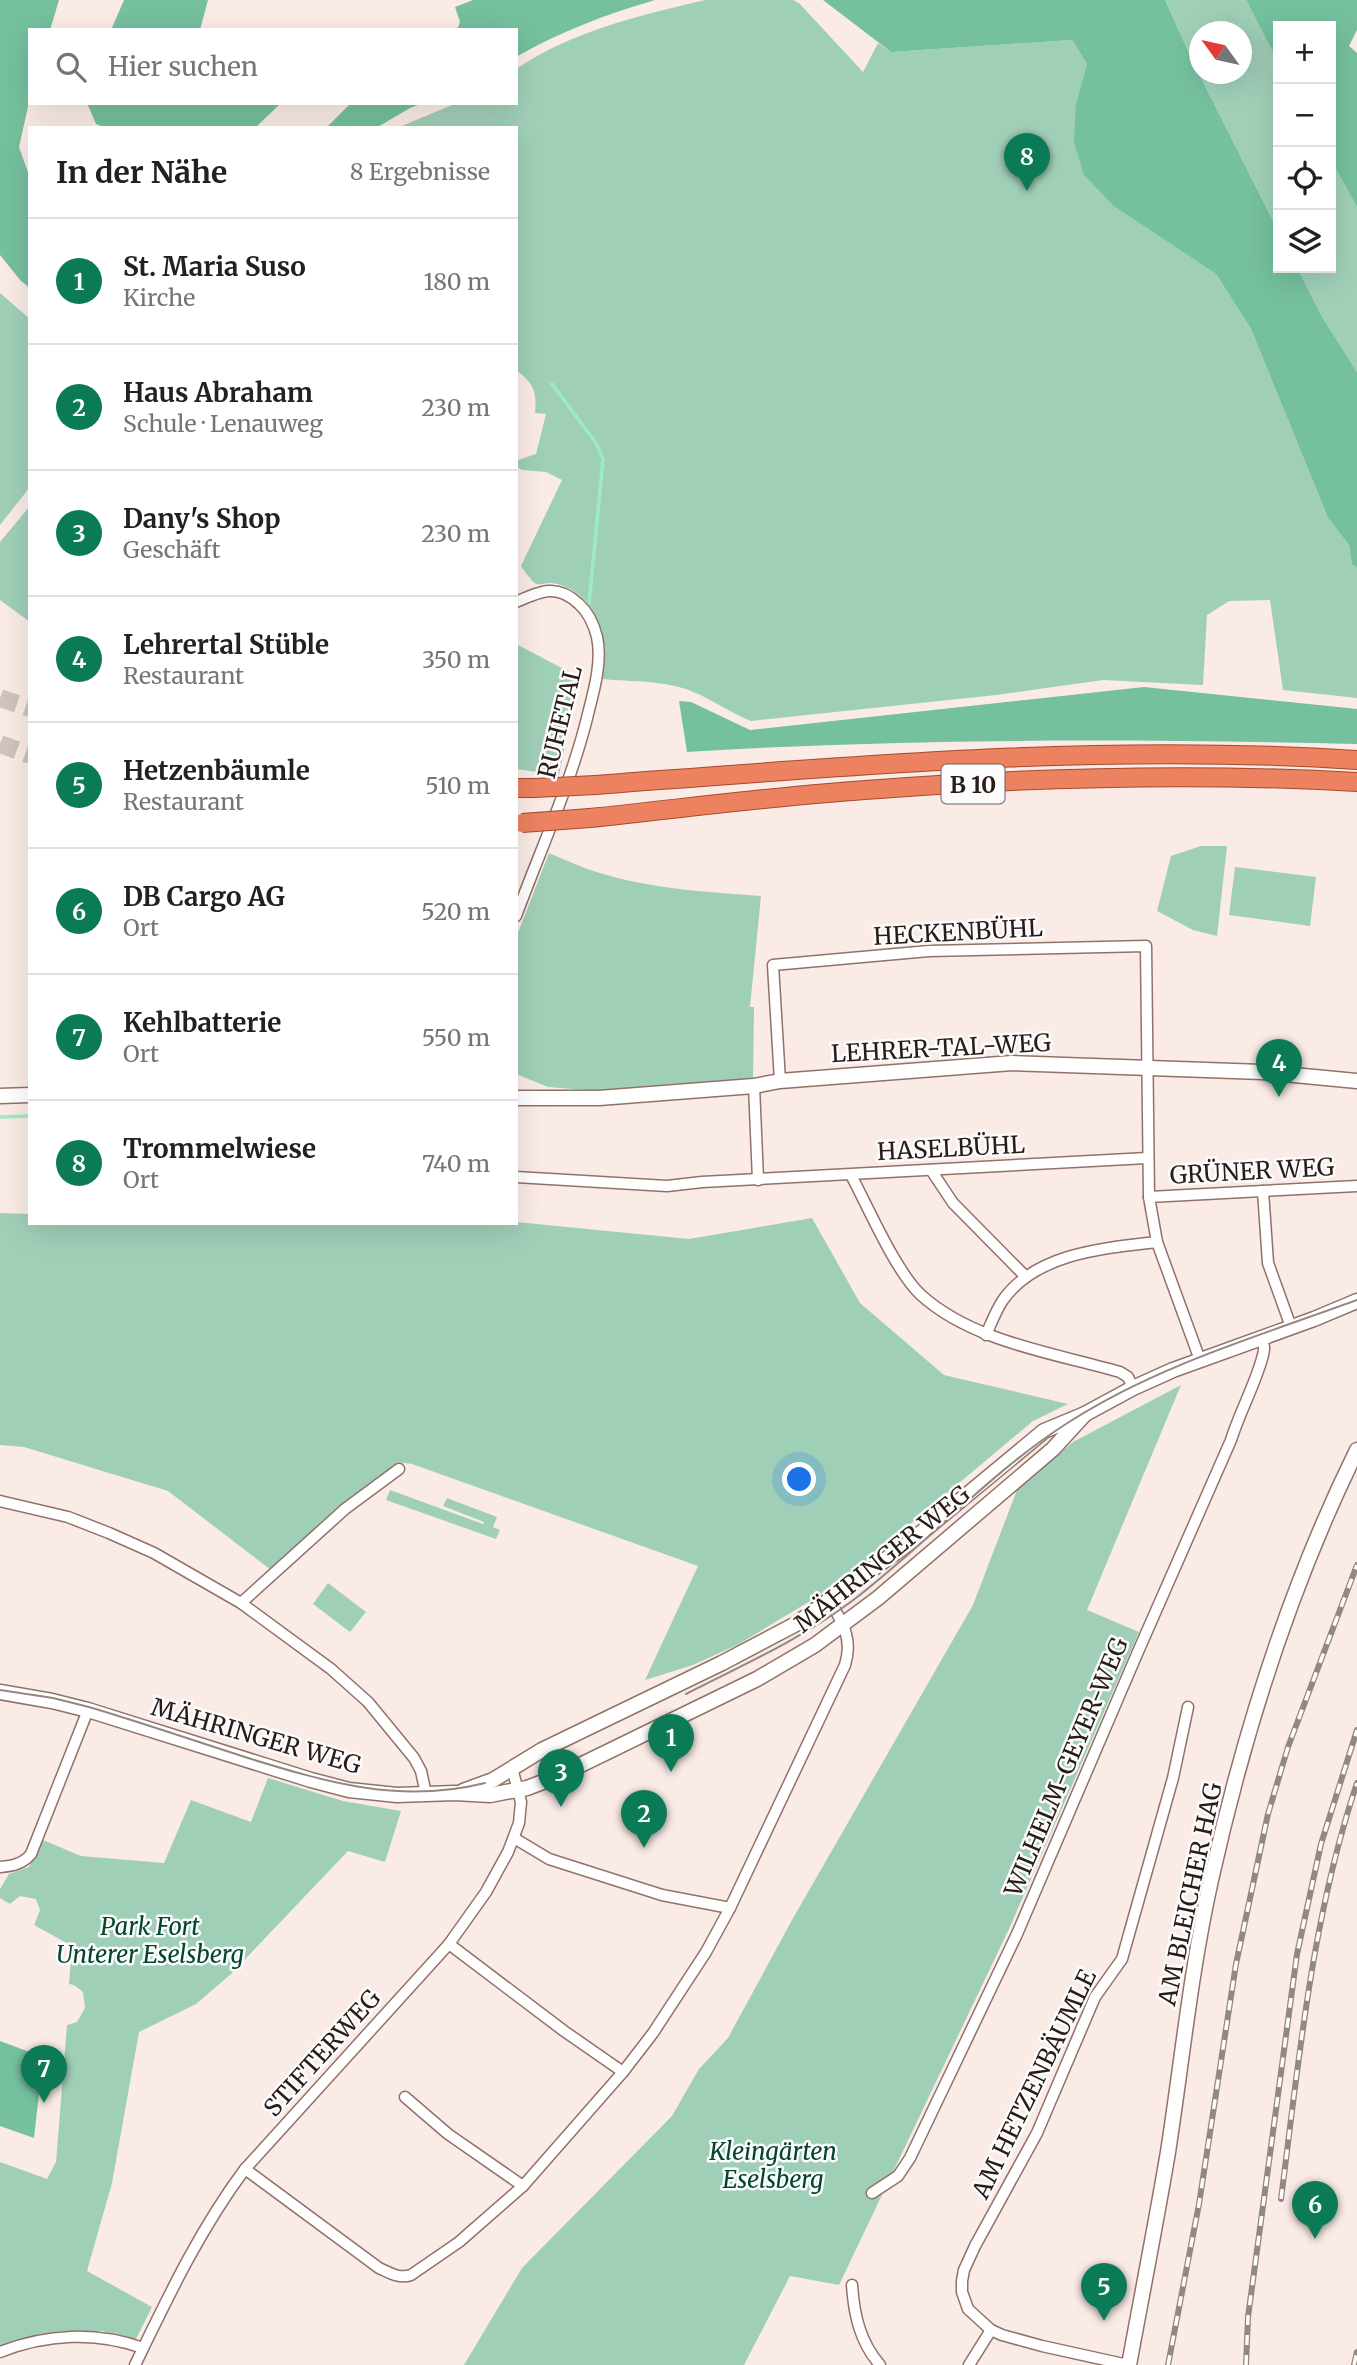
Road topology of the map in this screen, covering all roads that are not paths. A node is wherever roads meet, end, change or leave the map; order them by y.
1 (518, 601) edge
2 (1357, 760) edge
3 (1357, 782) edge
4 (525, 788) edge
5 (519, 823) edge
6 (518, 911) edge
7 (1147, 1066) junction
8 (780, 1081) junction
9 (1357, 1081) edge
10 (754, 1086) junction
11 (28, 1095) edge
12 (0, 1096) edge
13 (518, 1098) edge
14 (1147, 1158) junction
15 (931, 1170) junction
16 (851, 1175) junction
17 (518, 1177) edge
18 (758, 1180) junction
19 (1357, 1184) edge
20 (1263, 1191) junction
21 (1357, 1193) edge
22 (1149, 1197) junction
23 (1157, 1242) junction
24 (1026, 1277) junction
25 (1357, 1301) edge
26 (1357, 1311) edge
27 (1314, 1319) junction
28 (1291, 1327) junction
29 (986, 1335) junction
30 (1261, 1338) junction
31 (1200, 1360) junction
32 (1133, 1388) junction
33 (1085, 1414) junction
34 (1357, 1450) edge
35 (399, 1469) dead end
36 (0, 1501) edge
37 (830, 1602) junction
38 (241, 1603) junction
39 (844, 1625) junction
40 (0, 1692) edge
41 (1188, 1707) dead end
42 (88, 1710) junction
43 (512, 1768) junction
44 (519, 1791) junction
45 (455, 1793) junction
46 (426, 1794) junction
47 (514, 1838) junction
48 (0, 1867) edge
49 (730, 1908) junction
50 (449, 1944) junction
51 (623, 2072) junction
52 (405, 2097) dead end
53 (245, 2169) junction
54 (523, 2186) junction
55 (872, 2193) dead end
56 (852, 2285) dead end
57 (991, 2330) junction
58 (143, 2348) junction
59 (0, 2353) edge
60 (135, 2365) edge
61 (880, 2365) edge
62 (969, 2365) edge
63 (1128, 2365) edge

1 - 6 street, RUHETAL
2 - 4 highway, B 10, bridge
3 - 5 highway, B 10, bridge
7 - 8 street, LEHRER-TAL-WEG
7 - 8 street, HECKENBÜHL
7 - 9 street, LEHRER-TAL-WEG
7 - 14 street
8 - 10 street, LEHRER-TAL-WEG
10 - 13 street, LEHRER-TAL-WEG
10 - 18 street
11 - 12 street
14 - 15 street, HASELBÜHL
14 - 22 street
15 - 16 street, HASELBÜHL
15 - 24 street
16 - 18 street, HASELBÜHL
16 - 29 street
17 - 18 street, HASELBÜHL
19 - 20 street, GRÜNER WEG
19 - 21 street
20 - 22 street, GRÜNER WEG
20 - 28 street
22 - 23 street
23 - 24 street
23 - 31 street
24 - 29 street
25 - 27 street, MÄHRINGER WEG
26 - 27 street, MÄHRINGER WEG
27 - 28 street, MÄHRINGER WEG
28 - 30 street, MÄHRINGER WEG
29 - 32 street
30 - 31 street, MÄHRINGER WEG
30 - 55 street, WILHELM-GEYER-WEG
31 - 32 street, MÄHRINGER WEG
32 - 33 street, MÄHRINGER WEG
33 - 37 street, MÄHRINGER WEG
33 - 39 street, MÄHRINGER WEG
34 - 63 street, AM BLEICHER HAG
35 - 38 street
36 - 38 street
37 - 39 street
37 - 43 street, MÄHRINGER WEG
38 - 46 street
39 - 44 street, MÄHRINGER WEG
39 - 49 street
40 - 42 street, MÄHRINGER WEG
41 - 57 street, AM HETZENBÄUMLE
42 - 46 street, MÄHRINGER WEG
42 - 48 street
43 - 44 street, STIFTERWEG
43 - 45 street, MÄHRINGER WEG
44 - 45 street, MÄHRINGER WEG
44 - 47 street, STIFTERWEG
45 - 46 street, MÄHRINGER WEG
47 - 49 street
47 - 50 street, STIFTERWEG
49 - 51 street
50 - 51 street
50 - 53 street, STIFTERWEG
51 - 54 street
52 - 54 street
53 - 54 street
53 - 58 street, STIFTERWEG
56 - 61 street
57 - 62 street
57 - 63 street, AM HETZENBÄUMLE
58 - 59 street
58 - 60 street, STIFTERWEG

